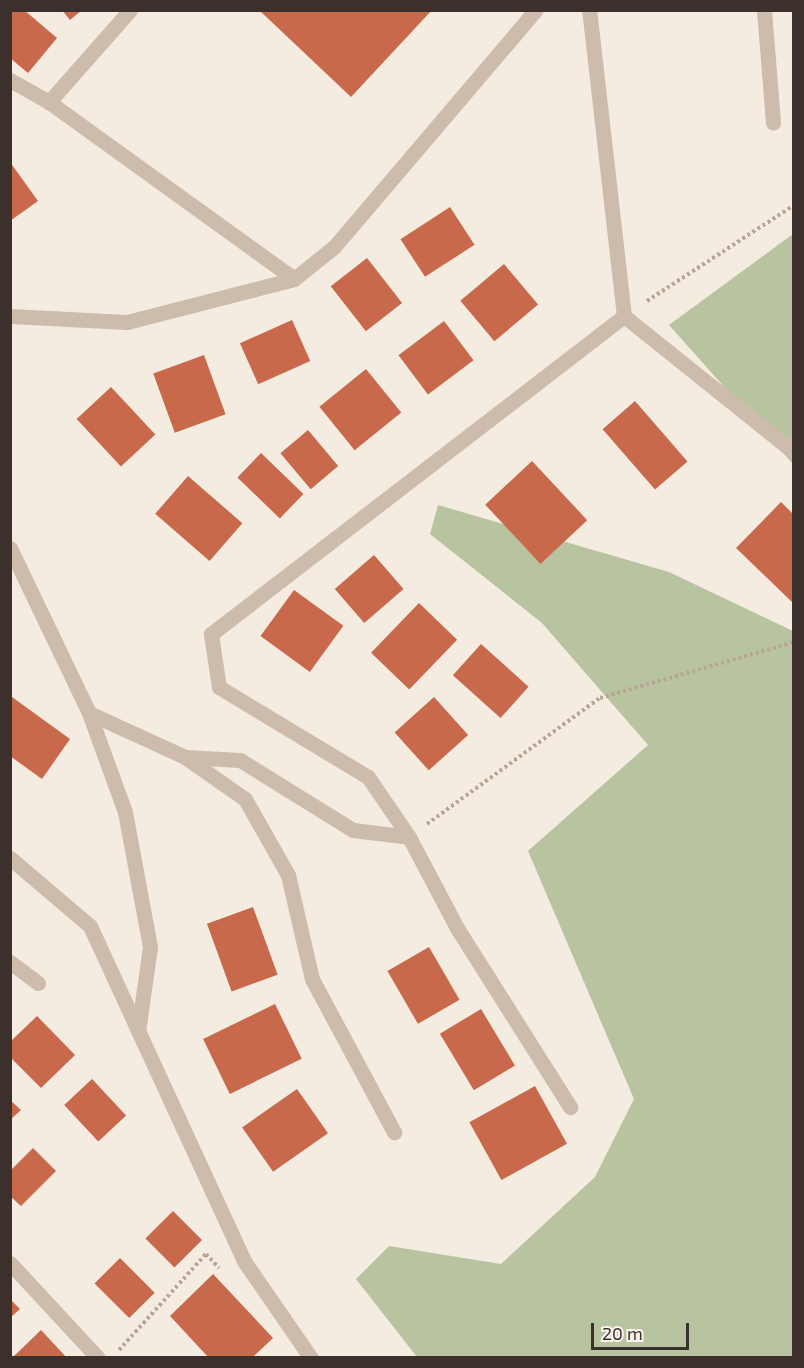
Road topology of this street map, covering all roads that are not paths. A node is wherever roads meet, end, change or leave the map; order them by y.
1 (130, 10) edge
2 (536, 10) edge
3 (589, 10) edge
4 (764, 10) edge
5 (10, 80) edge
6 (49, 102) junction
7 (773, 123) dead end
8 (294, 279) junction
9 (10, 316) edge
10 (624, 316) junction
11 (794, 452) edge
12 (10, 548) edge
13 (89, 713) junction
14 (184, 757) junction
15 (409, 837) junction
16 (10, 858) edge
17 (10, 962) edge
18 (38, 983) dead end
19 (138, 1031) junction
20 (570, 1107) dead end
21 (394, 1132) dead end
22 (10, 1263) edge
23 (98, 1358) edge
24 (311, 1358) edge

1 - 6 street
2 - 8 street
3 - 10 street
4 - 7 street
5 - 6 street
6 - 8 street
8 - 9 street
10 - 11 street
10 - 15 street
12 - 13 street
13 - 14 street
13 - 19 street
14 - 15 street
14 - 21 street
15 - 20 street
16 - 19 street
17 - 18 street
19 - 24 street
22 - 23 street

